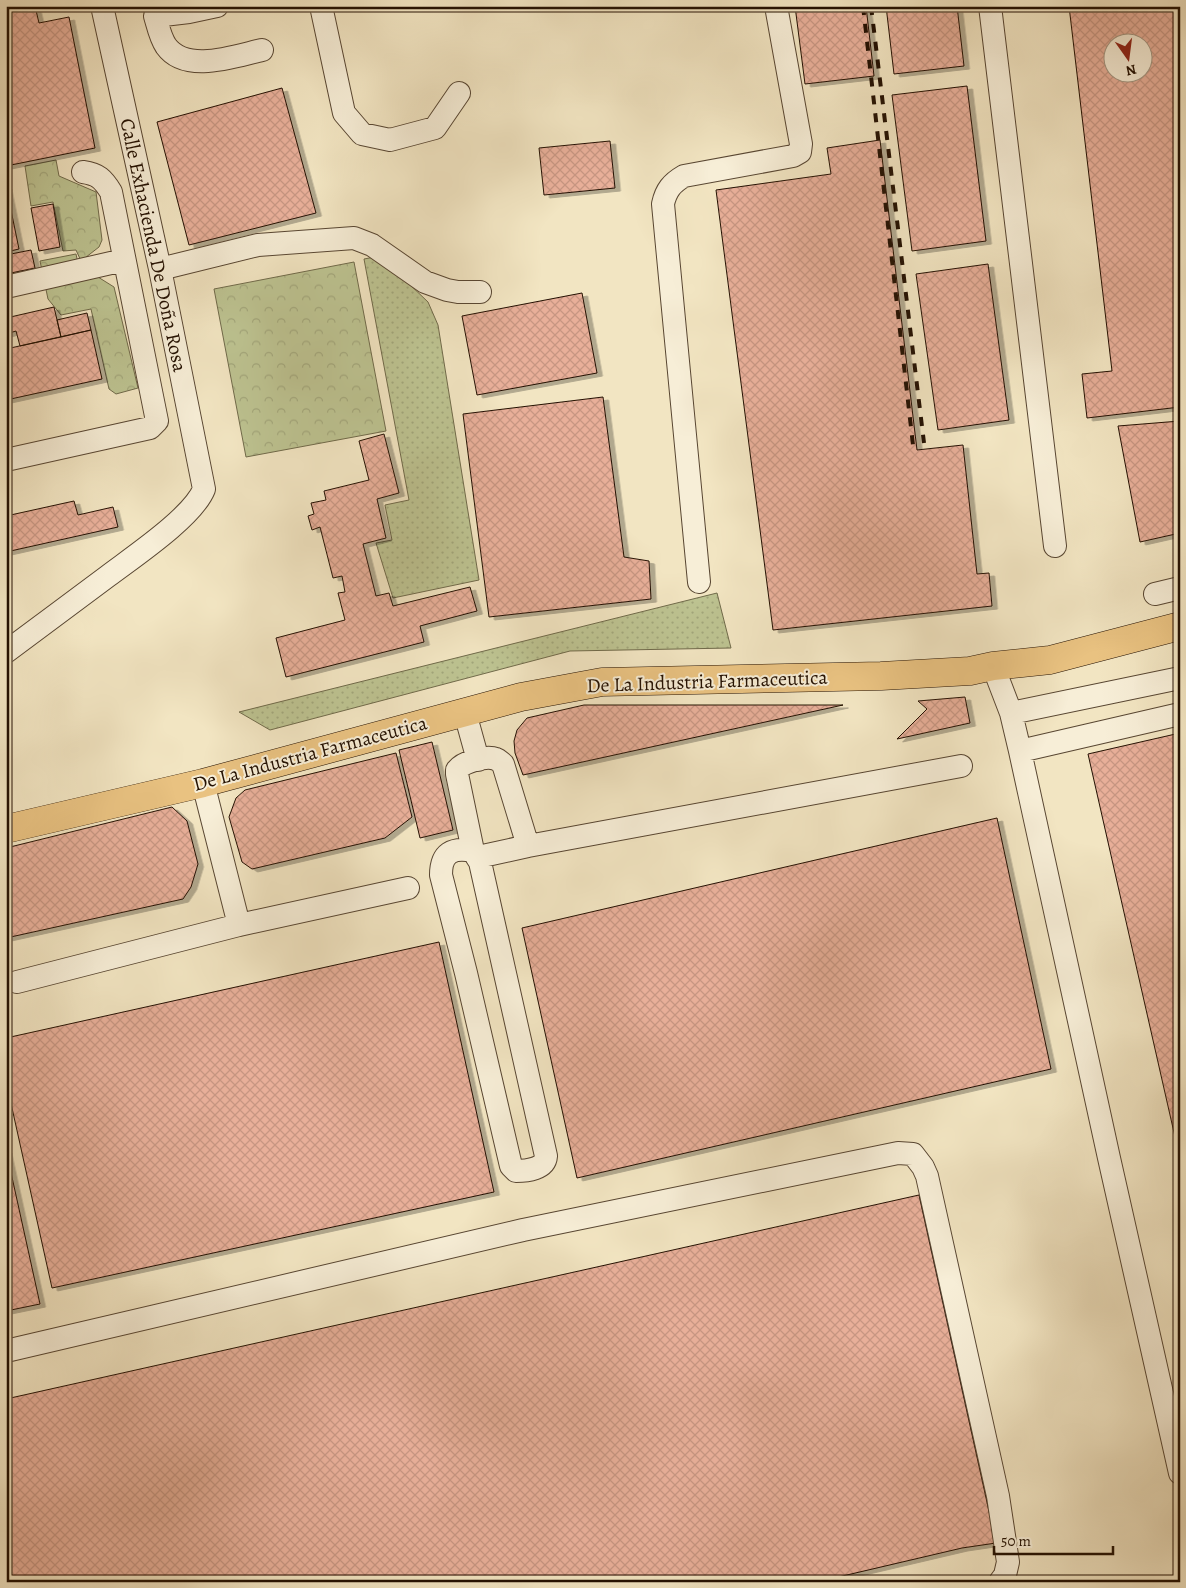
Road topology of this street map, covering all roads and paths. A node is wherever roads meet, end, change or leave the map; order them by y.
1 (102, 6) edge
2 (216, 6) edge
3 (321, 6) edge
4 (776, 6) edge
5 (990, 6) edge
6 (153, 11) edge
7 (262, 50) dead end
8 (459, 93) dead end
9 (83, 172) dead end
10 (124, 260) junction
11 (160, 269) junction
12 (6, 287) edge
13 (480, 292) dead end
14 (6, 460) edge
15 (1055, 546) dead end
16 (699, 582) dead end
17 (1180, 588) edge
18 (1155, 594) dead end
19 (1180, 626) edge
20 (6, 652) edge
21 (993, 666) junction
22 (1180, 678) edge
23 (465, 712) junction
24 (1010, 714) junction
25 (1180, 714) edge
26 (1020, 751) junction
27 (478, 760) junction
28 (961, 766) dead end
29 (203, 782) junction
30 (6, 830) edge
31 (528, 846) junction
32 (476, 854) junction
33 (408, 888) dead end
34 (239, 924) junction
35 (17, 982) dead end
36 (6, 1351) edge
37 (1180, 1473) edge
38 (1000, 1582) edge

1 - 11 lane, Calle Exhacienda De Doña Rosa
2 - 6 lane
3 - 8 lane
4 - 16 lane
5 - 15 lane
6 - 7 lane
9 - 10 lane
10 - 12 lane
10 - 14 lane
11 - 13 lane
11 - 20 lane, Calle Exhacienda De Doña Rosa
17 - 18 lane
19 - 21 main road, De La Industria Farmaceutica
21 - 23 main road, De La Industria Farmaceutica
21 - 24 lane
22 - 24 lane
23 - 27 lane
23 - 29 main road, De La Industria Farmaceutica
24 - 26 lane
25 - 26 lane
26 - 37 lane
27 - 31 lane
27 - 32 lane
28 - 31 lane
29 - 30 main road, De La Industria Farmaceutica
29 - 34 lane
31 - 32 lane
32 - 32 lane
33 - 34 lane
34 - 35 lane
36 - 38 lane

